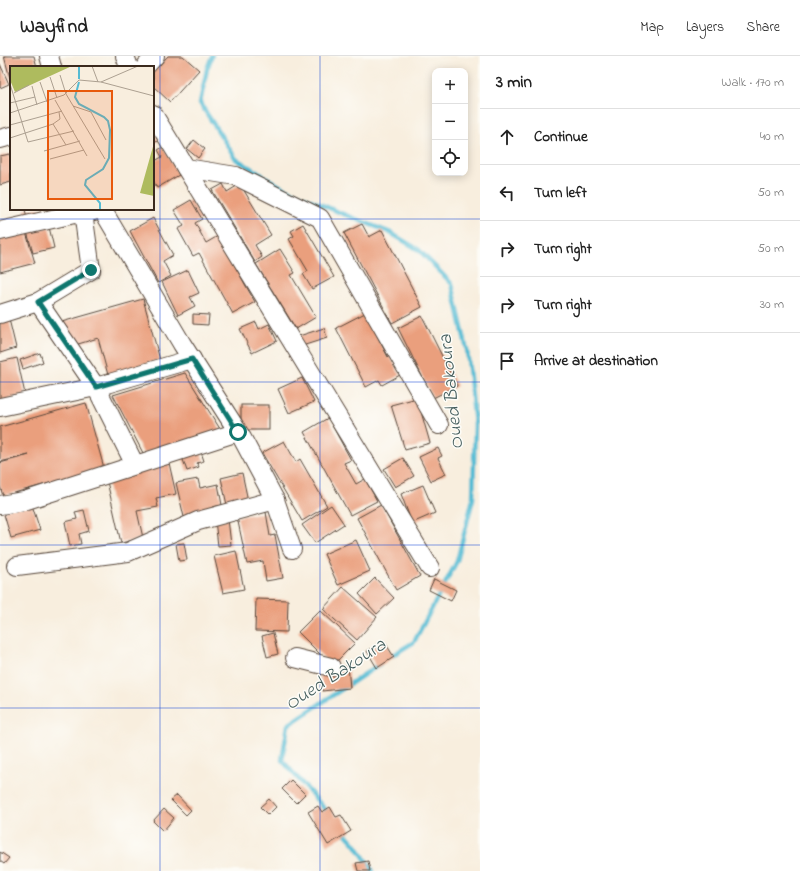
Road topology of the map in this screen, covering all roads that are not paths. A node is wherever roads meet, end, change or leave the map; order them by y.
1 (49, 56) edge
2 (126, 56) edge
3 (156, 56) edge
4 (52, 66) edge
5 (129, 66) edge
6 (146, 66) edge
7 (154, 116) edge
8 (10, 136) edge
9 (0, 139) edge
10 (186, 168) junction
11 (96, 210) edge
12 (104, 210) edge
13 (83, 212) junction
14 (0, 231) edge
15 (38, 302) junction
16 (0, 314) edge
17 (192, 359) junction
18 (96, 387) junction
19 (0, 407) edge
20 (439, 425) dead end
21 (238, 432) junction
22 (135, 465) junction
23 (275, 500) junction
24 (0, 505) edge
25 (292, 549) dead end
26 (17, 566) dead end
27 (430, 568) dead end
28 (295, 658) dead end
29 (330, 667) dead end

1 - 4 street
2 - 5 street
3 - 6 street
7 - 10 street
8 - 9 street
10 - 20 street
10 - 27 street
11 - 13 street
12 - 17 street
13 - 14 street
13 - 15 street
15 - 16 street
15 - 18 street
17 - 18 street
17 - 21 street
18 - 19 street
18 - 22 street
21 - 22 street
21 - 23 street
22 - 24 street
23 - 25 street
23 - 26 street
28 - 29 street

